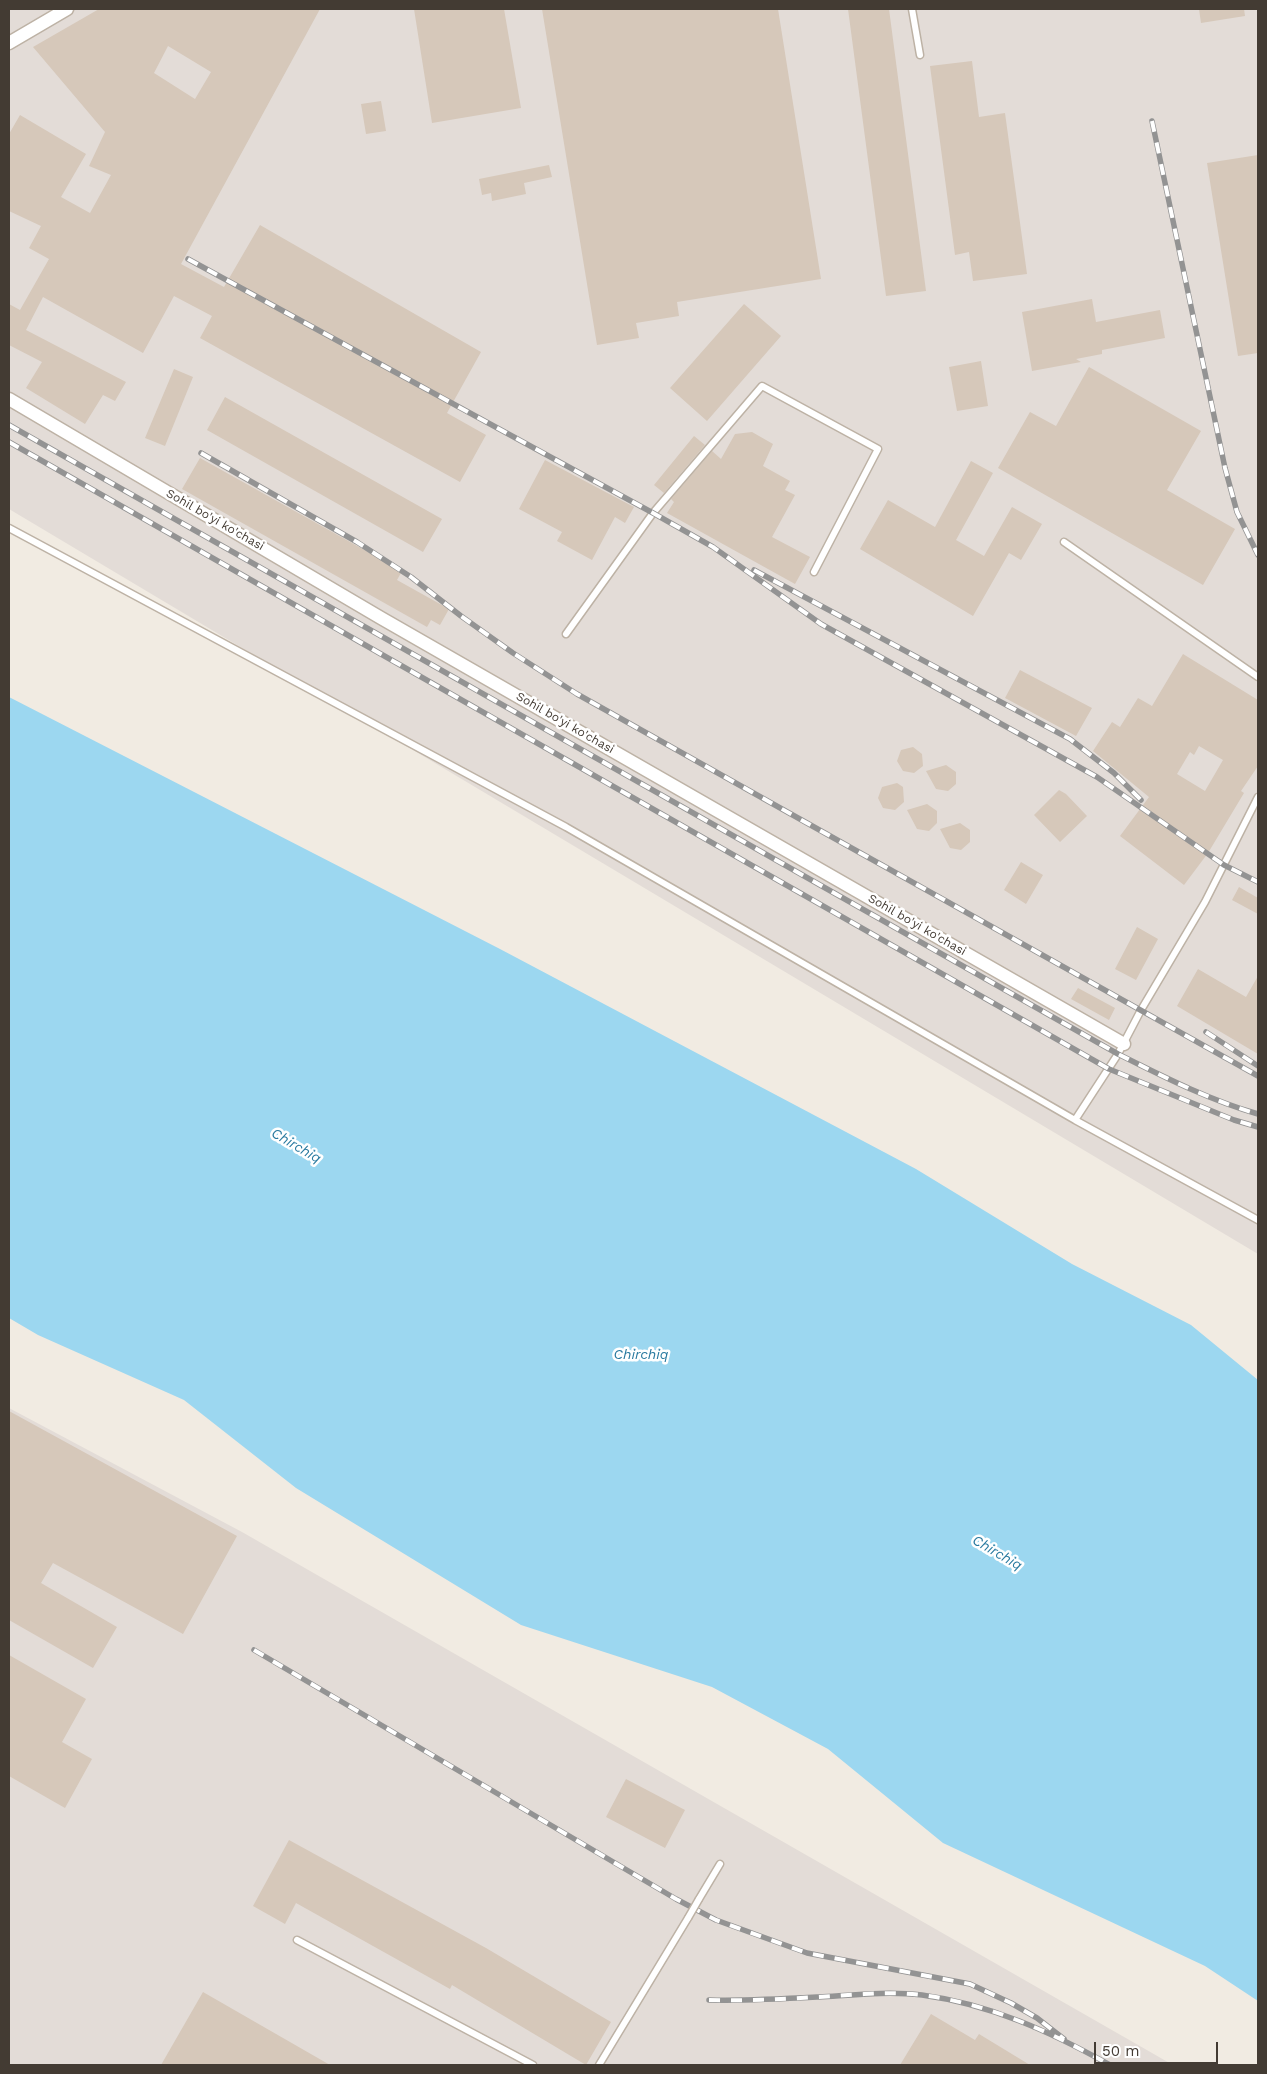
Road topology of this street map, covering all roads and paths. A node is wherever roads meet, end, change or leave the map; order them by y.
1 (67, 9) edge
2 (912, 9) edge
3 (9, 43) edge
4 (920, 55) dead end
5 (9, 399) edge
6 (9, 528) edge
7 (1064, 542) dead end
8 (814, 572) dead end
9 (566, 634) dead end
10 (1258, 677) edge
11 (1258, 797) edge
12 (1124, 1044) junction
13 (1075, 1120) junction
14 (1258, 1220) edge
15 (720, 1864) dead end
16 (297, 1940) dead end
17 (533, 2065) edge
18 (599, 2065) edge

1 - 3 street
2 - 4 lane
5 - 12 street, Sohil bo'yi ko'chasi
6 - 13 lane
7 - 10 lane
8 - 9 lane
11 - 12 lane
12 - 13 lane
13 - 14 lane
15 - 18 lane, bridge
16 - 17 lane

